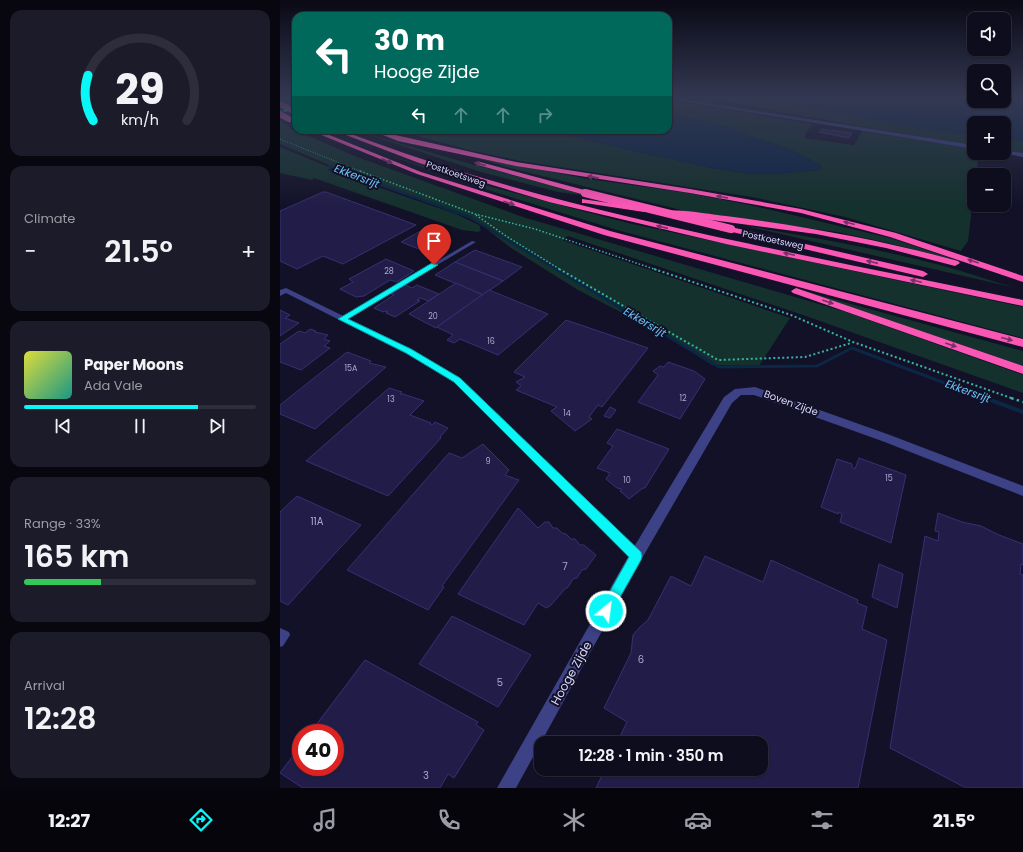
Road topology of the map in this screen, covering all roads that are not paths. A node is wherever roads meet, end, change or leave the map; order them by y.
1 (322, 134) edge
2 (347, 134) edge
3 (384, 134) edge
4 (891, 134) edge
5 (390, 136) junction
6 (967, 146) edge
7 (1011, 153) edge
8 (1023, 155) edge
9 (520, 191) junction
10 (474, 242) dead end
11 (712, 262) junction
12 (1023, 279) edge
13 (1023, 284) edge
14 (282, 291) edge
15 (1023, 302) edge
16 (342, 319) junction
17 (1023, 343) edge
18 (1023, 370) edge
19 (1023, 491) edge
20 (636, 556) junction
21 (280, 632) edge
22 (280, 643) edge
23 (506, 788) edge

1 -> 11 highway, Postkoetsweg
2 - 9 highway, Postkoetsweg
3 - 5 highway, Postkoetsweg
4 - 6 street
12 -> 5 highway
15 -> 5 highway, Postkoetsweg, bridge
7 - 8 street
9 - 13 highway, Postkoetsweg
15 -> 9 highway, Postkoetsweg
10 - 16 lane
11 -> 17 highway, Postkoetsweg
11 -> 18 highway, Postkoetsweg
14 - 16 street
16 - 20 street
19 - 20 street, Boven Zijde
20 - 23 street, Hooge Zijde
21 - 22 lane

